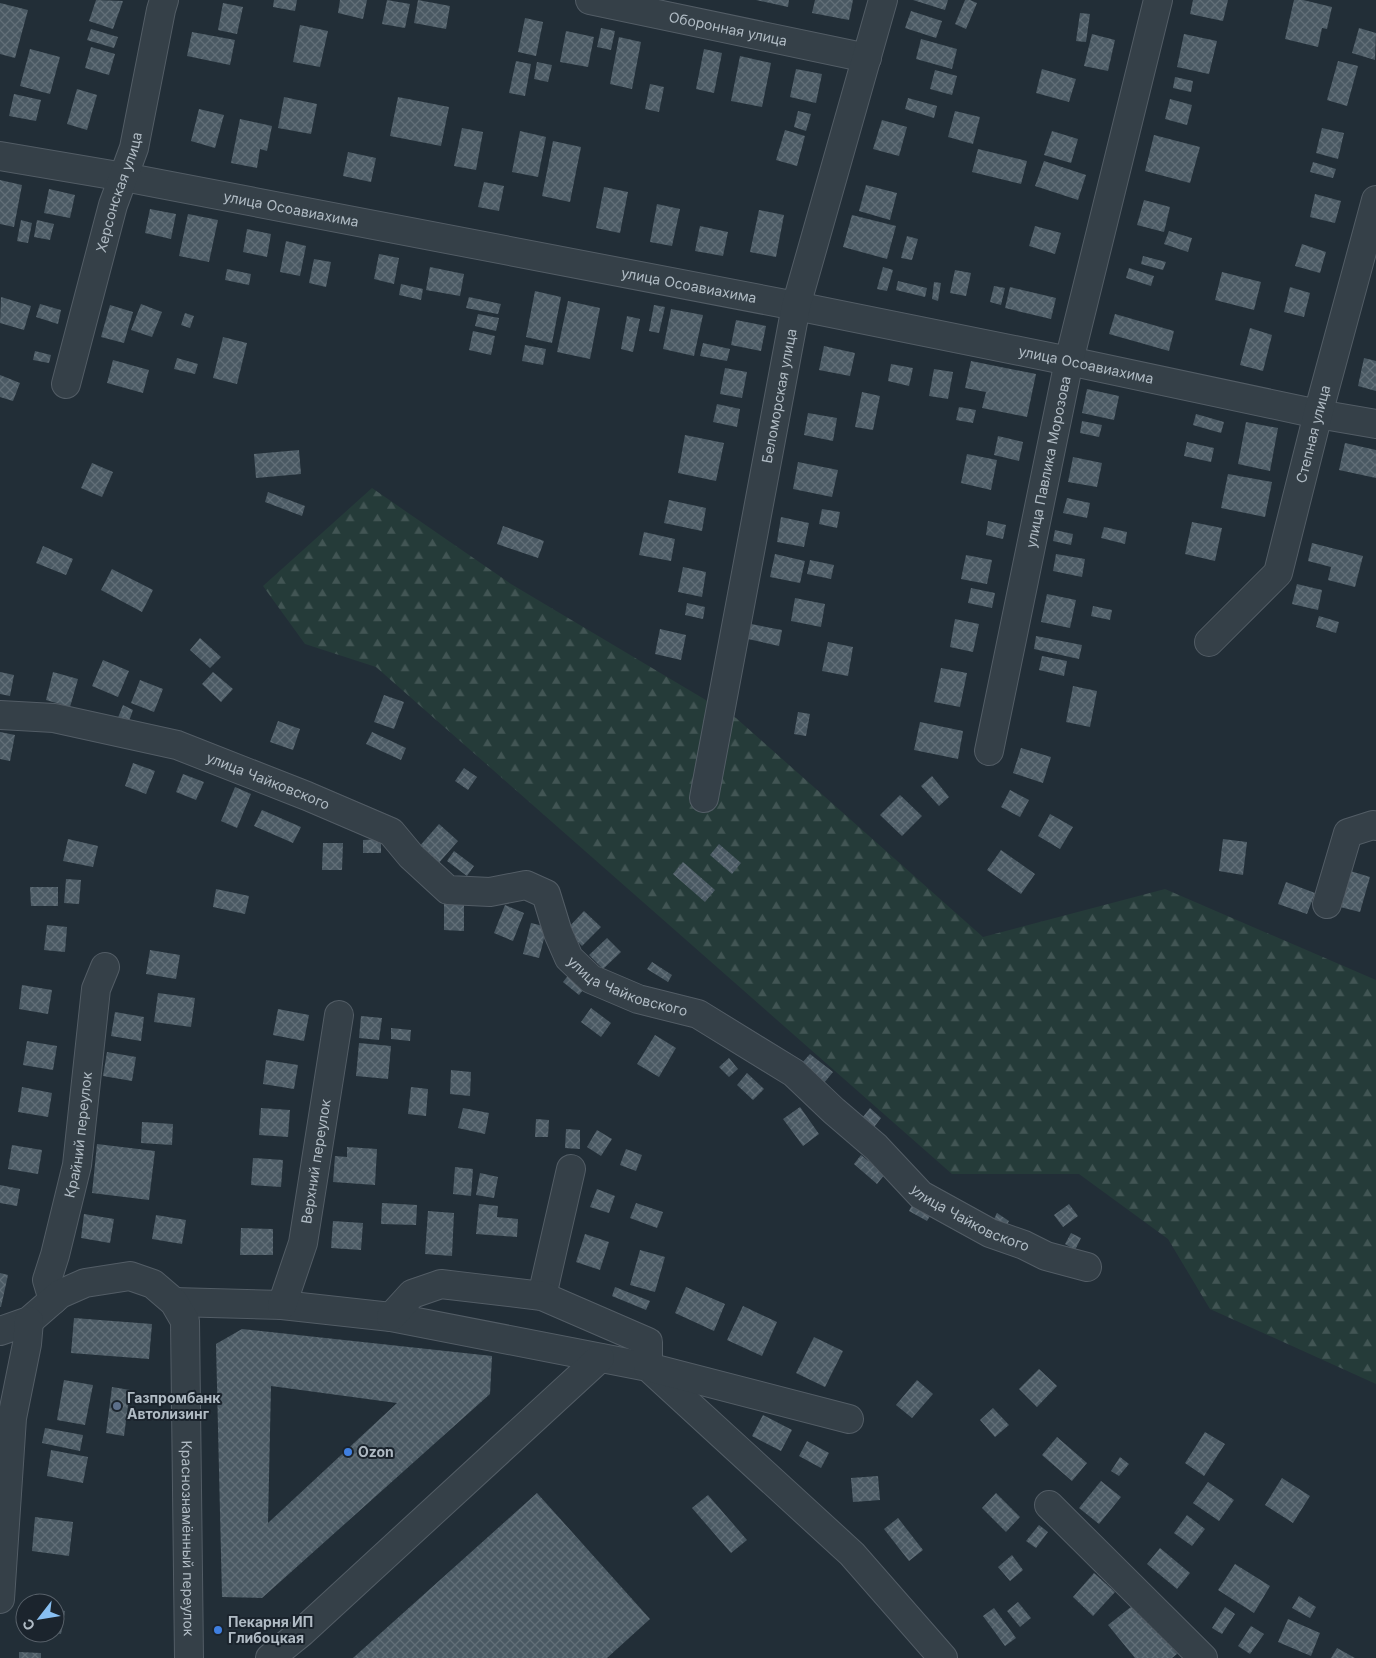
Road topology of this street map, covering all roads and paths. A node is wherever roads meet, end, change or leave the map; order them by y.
1 (164, 0) edge
2 (590, 0) edge
3 (883, 0) edge
4 (1158, 0) edge
5 (867, 58) junction
6 (0, 156) edge
7 (124, 176) junction
8 (1376, 200) edge
9 (796, 306) junction
10 (1069, 361) junction
11 (66, 384) dead end
12 (1318, 414) junction
13 (1376, 424) edge
14 (1209, 642) dead end
15 (0, 715) edge
16 (989, 751) dead end
17 (704, 798) dead end
18 (1376, 826) edge
19 (1327, 904) dead end
20 (106, 967) dead end
21 (338, 1015) dead end
22 (571, 1169) dead end
23 (1087, 1267) dead end
24 (542, 1296) junction
25 (53, 1300) junction
26 (174, 1302) junction
27 (282, 1305) junction
28 (390, 1317) junction
29 (29, 1320) junction
30 (0, 1332) edge
31 (600, 1358) junction
32 (648, 1367) junction
33 (6, 1414) edge
34 (849, 1419) dead end
35 (1049, 1505) dead end
36 (0, 1599) edge
37 (189, 1658) edge
38 (270, 1658) edge
39 (943, 1658) edge
40 (1203, 1658) edge

1 - 7 street, Херсонская улица
2 - 5 street, Оборонная улица
3 - 5 street, Беломорская улица
4 - 10 street, улица Павлика Морозова
5 - 9 street, Беломорская улица
6 - 7 street, улица Осоавиахима
7 - 9 street, улица Осоавиахима
7 - 11 street, Херсонская улица
8 - 12 street, Степная улица
9 - 10 street, улица Осоавиахима
9 - 17 street, Беломорская улица
10 - 12 street, улица Осоавиахима
10 - 16 street, улица Павлика Морозова
12 - 13 street, улица Осоавиахима
12 - 14 street, Степная улица
15 - 23 street, улица Чайковского
18 - 19 street
20 - 25 street, Крайний переулок
21 - 27 street, Верхний переулок
22 - 24 street
24 - 28 street
24 - 32 street
25 - 26 street
25 - 29 street
26 - 27 street
26 - 37 street, Краснознамённый переулок
27 - 28 street
28 - 31 street
29 - 30 street
29 - 33 street
31 - 32 street
31 - 38 street
32 - 34 street
32 - 39 street
33 - 36 street
35 - 40 street

